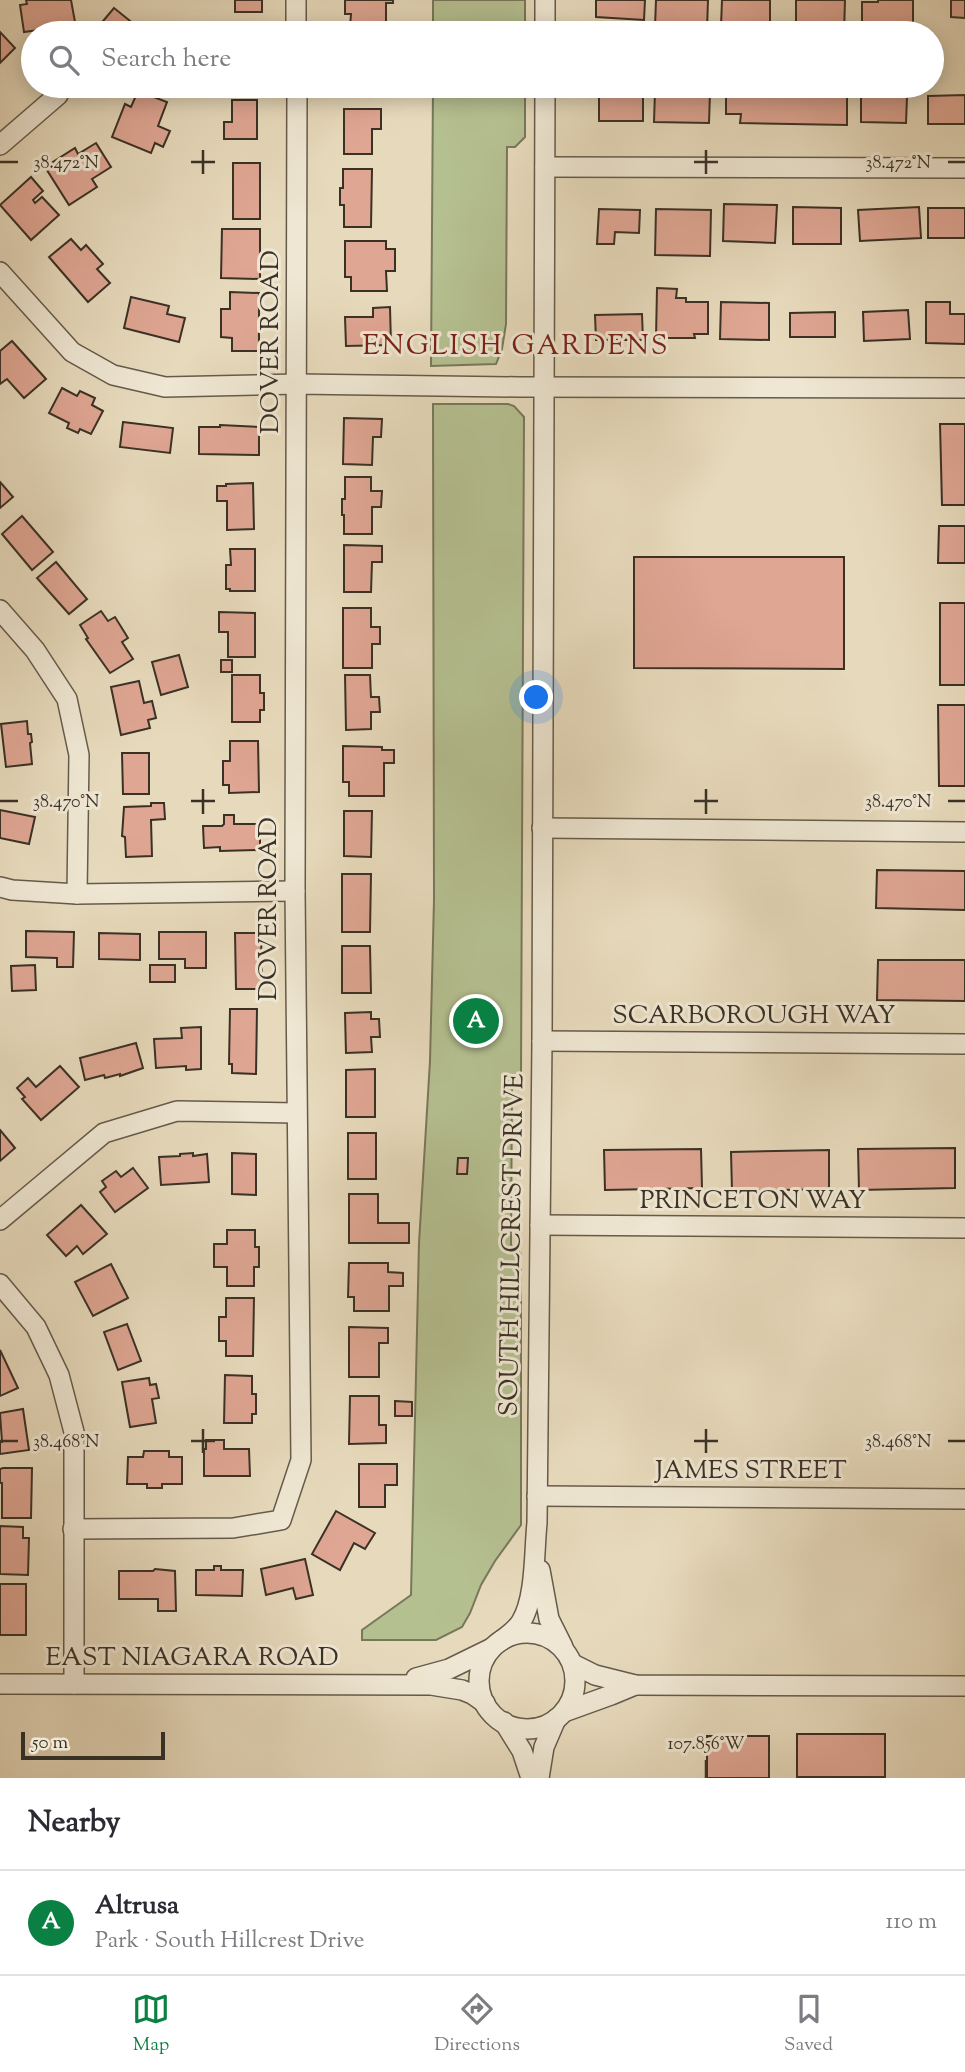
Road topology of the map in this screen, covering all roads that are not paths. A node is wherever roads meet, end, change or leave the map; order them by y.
1 (296, 0) edge
2 (545, 0) edge
3 (296, 21) edge
4 (545, 21) edge
5 (55, 98) edge
6 (297, 98) edge
7 (545, 98) edge
8 (0, 145) edge
9 (545, 167) junction
10 (965, 168) edge
11 (0, 272) edge
12 (297, 384) junction
13 (543, 387) junction
14 (965, 388) edge
15 (0, 610) edge
16 (542, 828) junction
17 (965, 832) edge
18 (0, 887) edge
19 (295, 891) junction
20 (77, 894) junction
21 (542, 1041) junction
22 (965, 1044) edge
23 (296, 1113) junction
24 (0, 1220) edge
25 (540, 1225) junction
26 (965, 1228) edge
27 (0, 1284) edge
28 (537, 1496) junction
29 (965, 1499) edge
30 (537, 1523) junction
31 (73, 1529) junction
32 (497, 1644) junction
33 (569, 1658) junction
34 (0, 1684) edge
35 (74, 1684) junction
36 (385, 1684) junction
37 (635, 1685) junction
38 (965, 1686) edge
39 (485, 1703) junction
40 (560, 1715) junction
41 (504, 1723) junction
42 (531, 1778) edge
43 (539, 1778) edge

1 - 3 street
2 - 4 street
5 - 8 street
6 - 12 street, DOVER ROAD
7 - 9 street, SOUTH HILLCREST DRIVE
9 - 10 street
9 - 13 street, SOUTH HILLCREST DRIVE
11 - 12 street
12 - 13 street
12 - 19 street, DOVER ROAD
13 - 14 street
13 - 16 street, SOUTH HILLCREST DRIVE
15 - 20 street
16 - 17 street
16 - 21 street, SOUTH HILLCREST DRIVE
18 - 20 street
19 - 20 street
19 - 23 street, DOVER ROAD
21 - 22 street, SCARBOROUGH WAY
21 - 25 street, SOUTH HILLCREST DRIVE
23 - 24 street
23 - 31 street, DOVER ROAD
25 - 26 street, PRINCETON WAY
25 - 28 street, SOUTH HILLCREST DRIVE
27 - 31 street
28 - 29 street, JAMES STREET
28 - 30 street, SOUTH HILLCREST DRIVE
30 - 32 street, SOUTH HILLCREST DRIVE
30 - 33 street, SOUTH HILLCREST DRIVE
31 - 35 street
32 - 33 street
32 - 36 street, EAST NIAGARA ROAD
32 - 39 street
33 - 37 street
33 - 40 street
34 - 35 street, EAST NIAGARA ROAD
35 - 36 street, EAST NIAGARA ROAD
36 - 39 street, EAST NIAGARA ROAD
37 - 38 street
37 - 40 street
39 - 41 street
40 - 41 street
40 - 43 street
41 - 42 street

